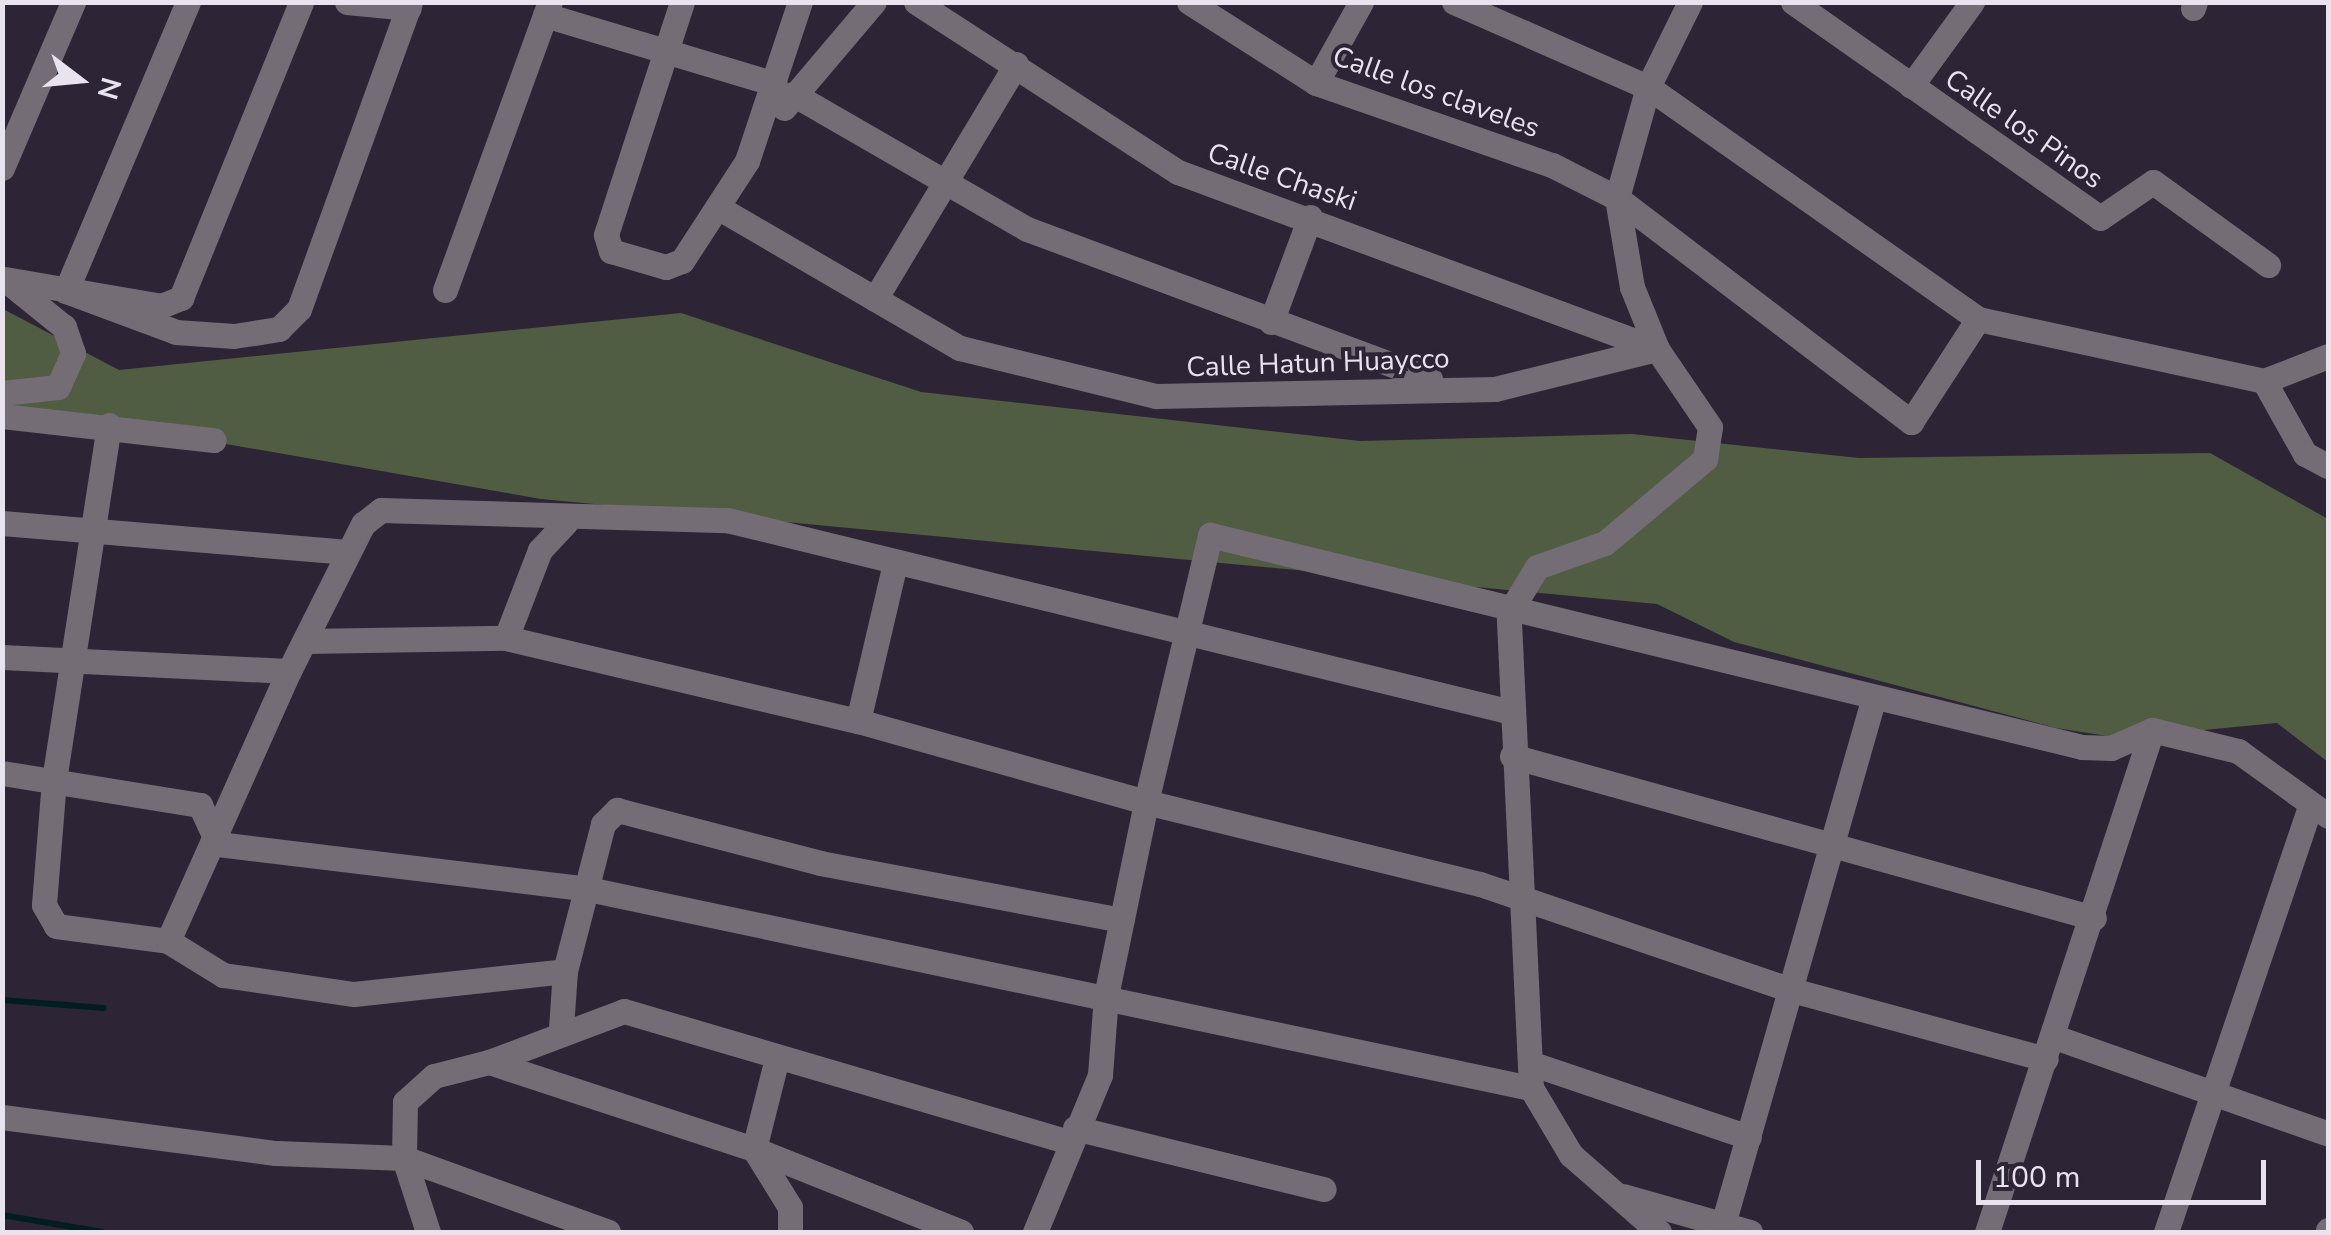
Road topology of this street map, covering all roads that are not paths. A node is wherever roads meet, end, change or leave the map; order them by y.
1 (73, 2) edge
2 (188, 2) edge
3 (301, 2) edge
4 (346, 2) edge
5 (682, 2) edge
6 (800, 2) edge
7 (874, 2) edge
8 (916, 2) edge
9 (1189, 2) edge
10 (1361, 2) edge
11 (1454, 2) edge
12 (1690, 2) edge
13 (1972, 2) edge
14 (409, 5) edge
15 (1806, 6) edge
16 (548, 9) edge
17 (666, 49) junction
18 (1016, 64) junction
19 (1316, 83) junction
20 (1911, 86) junction
21 (1648, 87) junction
22 (784, 89) junction
23 (2, 168) edge
24 (944, 184) junction
25 (1616, 198) junction
26 (719, 208) junction
27 (1310, 217) junction
28 (2268, 266) dead end
29 (4, 277) edge
30 (445, 290) dead end
31 (66, 291) junction
32 (875, 299) junction
33 (1978, 319) junction
34 (1271, 322) junction
35 (1657, 349) junction
36 (2328, 356) edge
37 (2264, 381) junction
38 (1456, 388) junction
39 (2, 393) edge
40 (2, 416) edge
41 (108, 425) junction
42 (214, 440) dead end
43 (2328, 466) edge
44 (566, 522) junction
45 (2, 523) edge
46 (93, 536) junction
47 (348, 552) junction
48 (894, 567) junction
49 (1509, 612) junction
50 (1180, 632) junction
51 (506, 638) junction
52 (304, 641) junction
53 (2, 658) edge
54 (78, 666) junction
55 (288, 671) junction
56 (1872, 704) junction
57 (1511, 712) junction
58 (858, 720) junction
59 (2152, 730) junction
60 (1512, 756) junction
61 (2, 773) edge
62 (54, 780) junction
63 (1146, 802) junction
64 (2320, 811) edge
65 (218, 844) junction
66 (1827, 846) junction
67 (588, 888) junction
68 (1521, 903) junction
69 (2094, 918) junction
70 (1122, 920) junction
71 (168, 941) junction
72 (565, 971) junction
73 (1788, 989) junction
74 (1106, 996) junction
75 (562, 1028) junction
76 (2049, 1047) junction
77 (488, 1062) junction
78 (776, 1062) junction
79 (1530, 1076) junction
80 (2210, 1096) junction
81 (2, 1117) edge
82 (2328, 1134) edge
83 (1070, 1135) junction
84 (1749, 1136) junction
85 (754, 1149) junction
86 (404, 1158) junction
87 (1324, 1189) dead end
88 (1618, 1194) junction
89 (1723, 1224) junction
90 (428, 1232) edge
91 (608, 1232) edge
92 (790, 1232) edge
93 (961, 1232) edge
94 (1034, 1232) edge
95 (1658, 1232) edge
96 (1750, 1232) edge
97 (1987, 1232) edge
98 (2166, 1232) edge

1 - 23 street
2 - 31 street
3 - 31 street
4 - 14 street
5 - 17 street
6 - 22 street
7 - 22 street
8 - 18 street, Calle Chaski
9 - 19 street, Calle los claveles
10 - 19 street
11 - 21 street
12 - 21 street
13 - 20 street
14 - 31 street
15 - 20 street, Calle los Pinos
16 - 17 street
16 - 30 street
17 - 22 street
17 - 26 street
18 - 24 street
18 - 27 street, Calle Chaski
19 - 25 street, Calle los claveles
20 - 28 street, Calle los Pinos
21 - 25 street
21 - 33 street
22 - 24 street
22 - 26 street
24 - 32 street
24 - 34 street
25 - 33 street, Calle los claveles
25 - 35 street
26 - 32 street, Calle Hatun Huaycco
27 - 34 street
27 - 35 street, Calle Chaski
29 - 31 street
29 - 39 street
32 - 38 street, Calle Hatun Huaycco
33 - 37 street
34 - 38 street
35 - 38 street, Calle Hatun Huaycco
35 - 49 street
36 - 37 street
37 - 43 street
40 - 41 street
41 - 42 street
41 - 46 street
44 - 47 street
44 - 48 street
44 - 51 street
45 - 46 street
46 - 47 street
46 - 54 street
47 - 52 street
48 - 50 street
48 - 58 street
49 - 50 street
49 - 56 street
49 - 57 street
50 - 57 street
50 - 63 street
51 - 52 street
51 - 58 street
52 - 55 street
53 - 54 street
54 - 55 street
54 - 62 street
55 - 65 street
56 - 59 street
56 - 66 street
57 - 60 street
58 - 63 street
59 - 64 street
59 - 69 street
60 - 66 street
60 - 68 street
61 - 62 street
62 - 65 street
62 - 71 street
63 - 68 street
63 - 70 street
64 - 80 street
65 - 67 street
65 - 71 street
66 - 69 street
66 - 73 street
67 - 70 street
67 - 72 street
67 - 74 street
68 - 73 street
68 - 79 street
69 - 76 street
70 - 74 street
71 - 72 street
72 - 75 street
73 - 76 street
73 - 84 street
74 - 79 street
74 - 83 street
75 - 77 street
75 - 78 street
76 - 80 street
76 - 97 street
77 - 85 street
77 - 86 street
78 - 83 street
78 - 85 street
79 - 84 street
79 - 88 street
80 - 82 street
80 - 98 street
81 - 86 street
83 - 87 street
83 - 94 street
84 - 89 street
85 - 92 street
85 - 93 street
86 - 90 street
86 - 91 street
88 - 89 street
88 - 95 street
89 - 96 street

